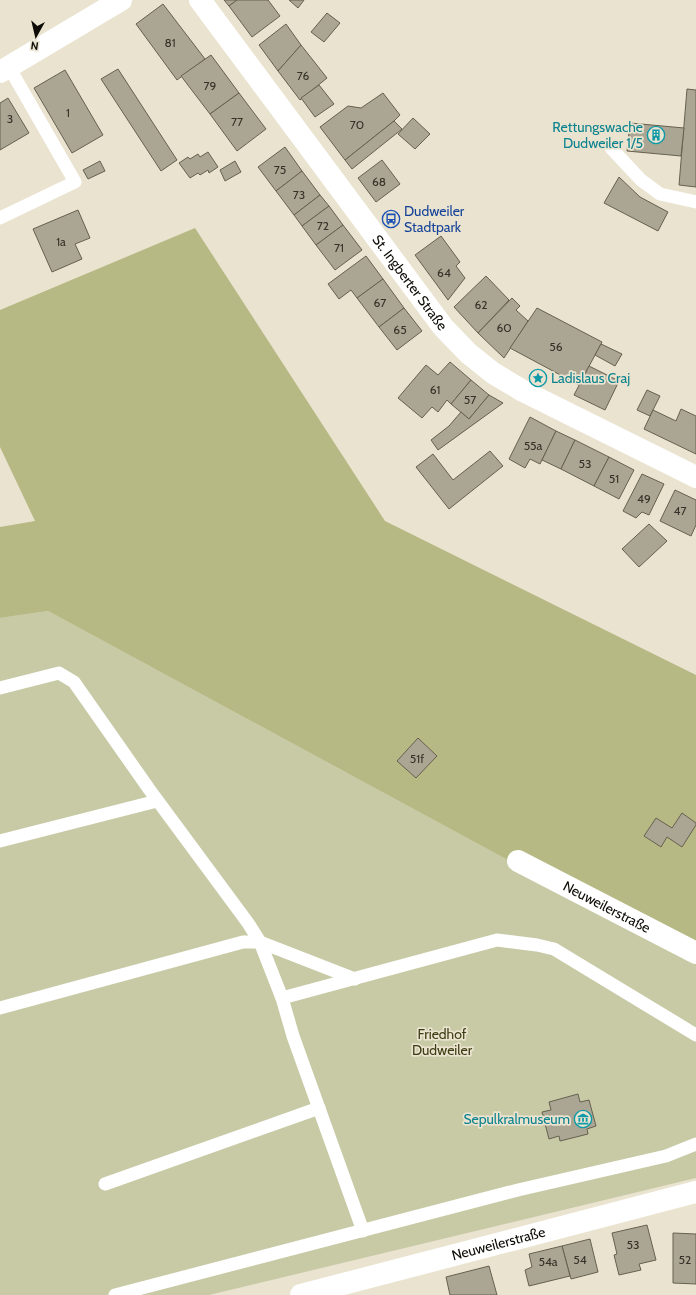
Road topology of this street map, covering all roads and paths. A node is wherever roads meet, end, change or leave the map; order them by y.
1 (121, 0) edge
2 (200, 0) edge
3 (4, 69) edge
4 (611, 148) dead end
5 (696, 202) edge
6 (0, 218) edge
7 (696, 477) edge
8 (0, 688) edge
9 (157, 801) junction
10 (0, 842) edge
11 (518, 861) dead end
12 (260, 942) junction
13 (696, 953) edge
14 (355, 979) junction
15 (282, 998) junction
16 (0, 1008) edge
17 (696, 1035) edge
18 (319, 1108) junction
19 (696, 1144) edge
20 (105, 1184) dead end
21 (696, 1192) edge
22 (363, 1231) junction
23 (115, 1295) edge
24 (301, 1295) edge

1 - 3 street
2 - 7 street, St. Ingberter Straße
3 - 6 lane
4 - 5 lane
8 - 9 lane
9 - 10 lane
9 - 12 lane
11 - 13 street, Neuweilerstraße
12 - 14 lane
12 - 15 lane
12 - 16 lane
14 - 15 lane
14 - 17 lane
15 - 18 lane
18 - 20 lane
18 - 22 lane
19 - 22 lane
21 - 24 street, Neuweilerstraße
22 - 23 lane

